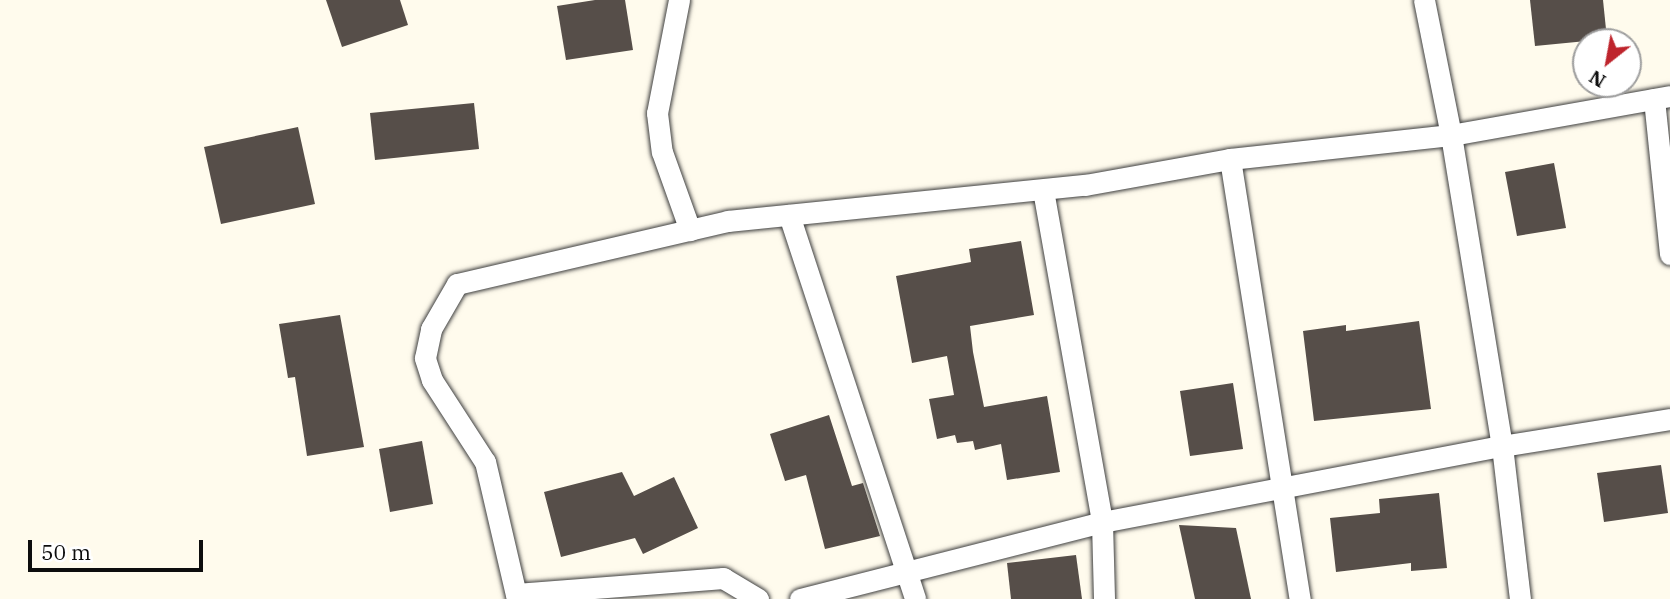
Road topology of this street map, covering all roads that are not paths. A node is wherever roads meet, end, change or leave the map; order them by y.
1 (679, 0) edge
2 (1424, 0) edge
3 (1662, 97) edge
4 (1451, 135) junction
5 (1230, 159) junction
6 (1043, 190) junction
7 (789, 215) junction
8 (690, 230) junction
9 (1670, 254) edge
10 (1670, 419) edge
11 (1502, 446) junction
12 (1283, 489) junction
13 (1102, 522) junction
14 (908, 572) junction
15 (517, 597) edge
16 (758, 599) edge
17 (800, 599) edge
18 (915, 599) edge
19 (1104, 599) edge
20 (1300, 599) edge
21 (1520, 599) edge

1 - 8 street
2 - 4 street
3 - 4 street
3 - 9 street
4 - 5 street
4 - 11 street
5 - 6 street
5 - 12 street
6 - 7 street
6 - 13 street
7 - 8 street
7 - 14 street
8 - 15 street
10 - 11 street
11 - 12 street
11 - 21 street
12 - 13 street
12 - 20 street
13 - 14 street
13 - 19 street
14 - 17 street
14 - 18 street
15 - 16 street

